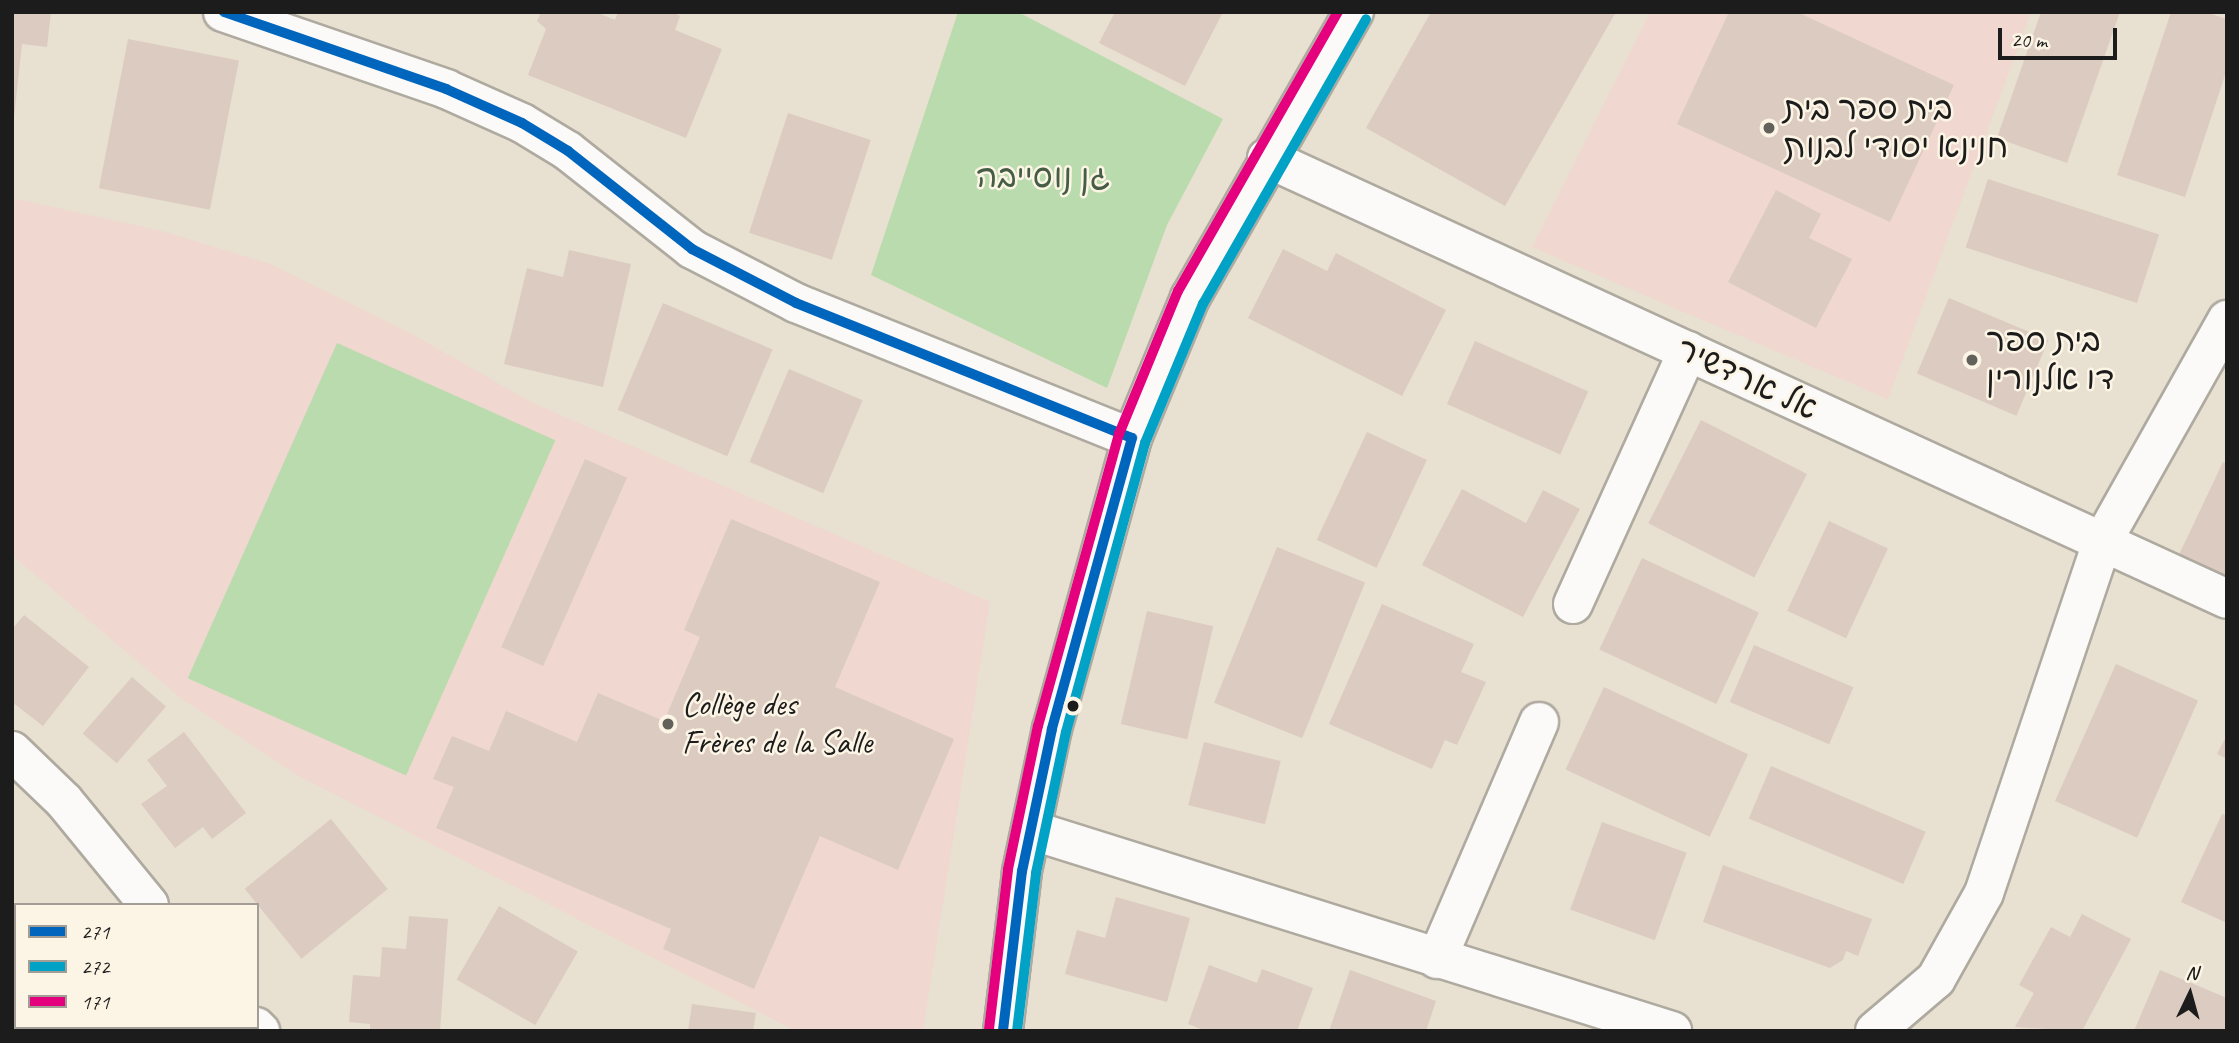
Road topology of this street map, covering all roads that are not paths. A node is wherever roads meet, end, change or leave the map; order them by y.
1 (223, 12) edge
2 (1354, 12) edge
3 (1267, 158) junction
4 (2227, 320) edge
5 (1688, 351) junction
6 (1132, 438) junction
7 (2102, 542) junction
8 (2227, 599) edge
9 (1573, 604) dead end
10 (1539, 722) dead end
11 (12, 751) edge
12 (1031, 831) junction
13 (147, 903) edge
14 (1437, 959) junction
15 (1003, 1031) edge
16 (1672, 1031) edge
17 (1875, 1031) edge

1 - 6 street
2 - 3 street
3 - 5 street, אל ארדשיר
3 - 6 street
4 - 7 street
5 - 7 street, אל ארדשיר
5 - 9 street
6 - 12 street
7 - 8 street, אל ארדשיר
7 - 17 street
10 - 14 street
11 - 13 street
12 - 14 street
12 - 15 street
14 - 16 street

